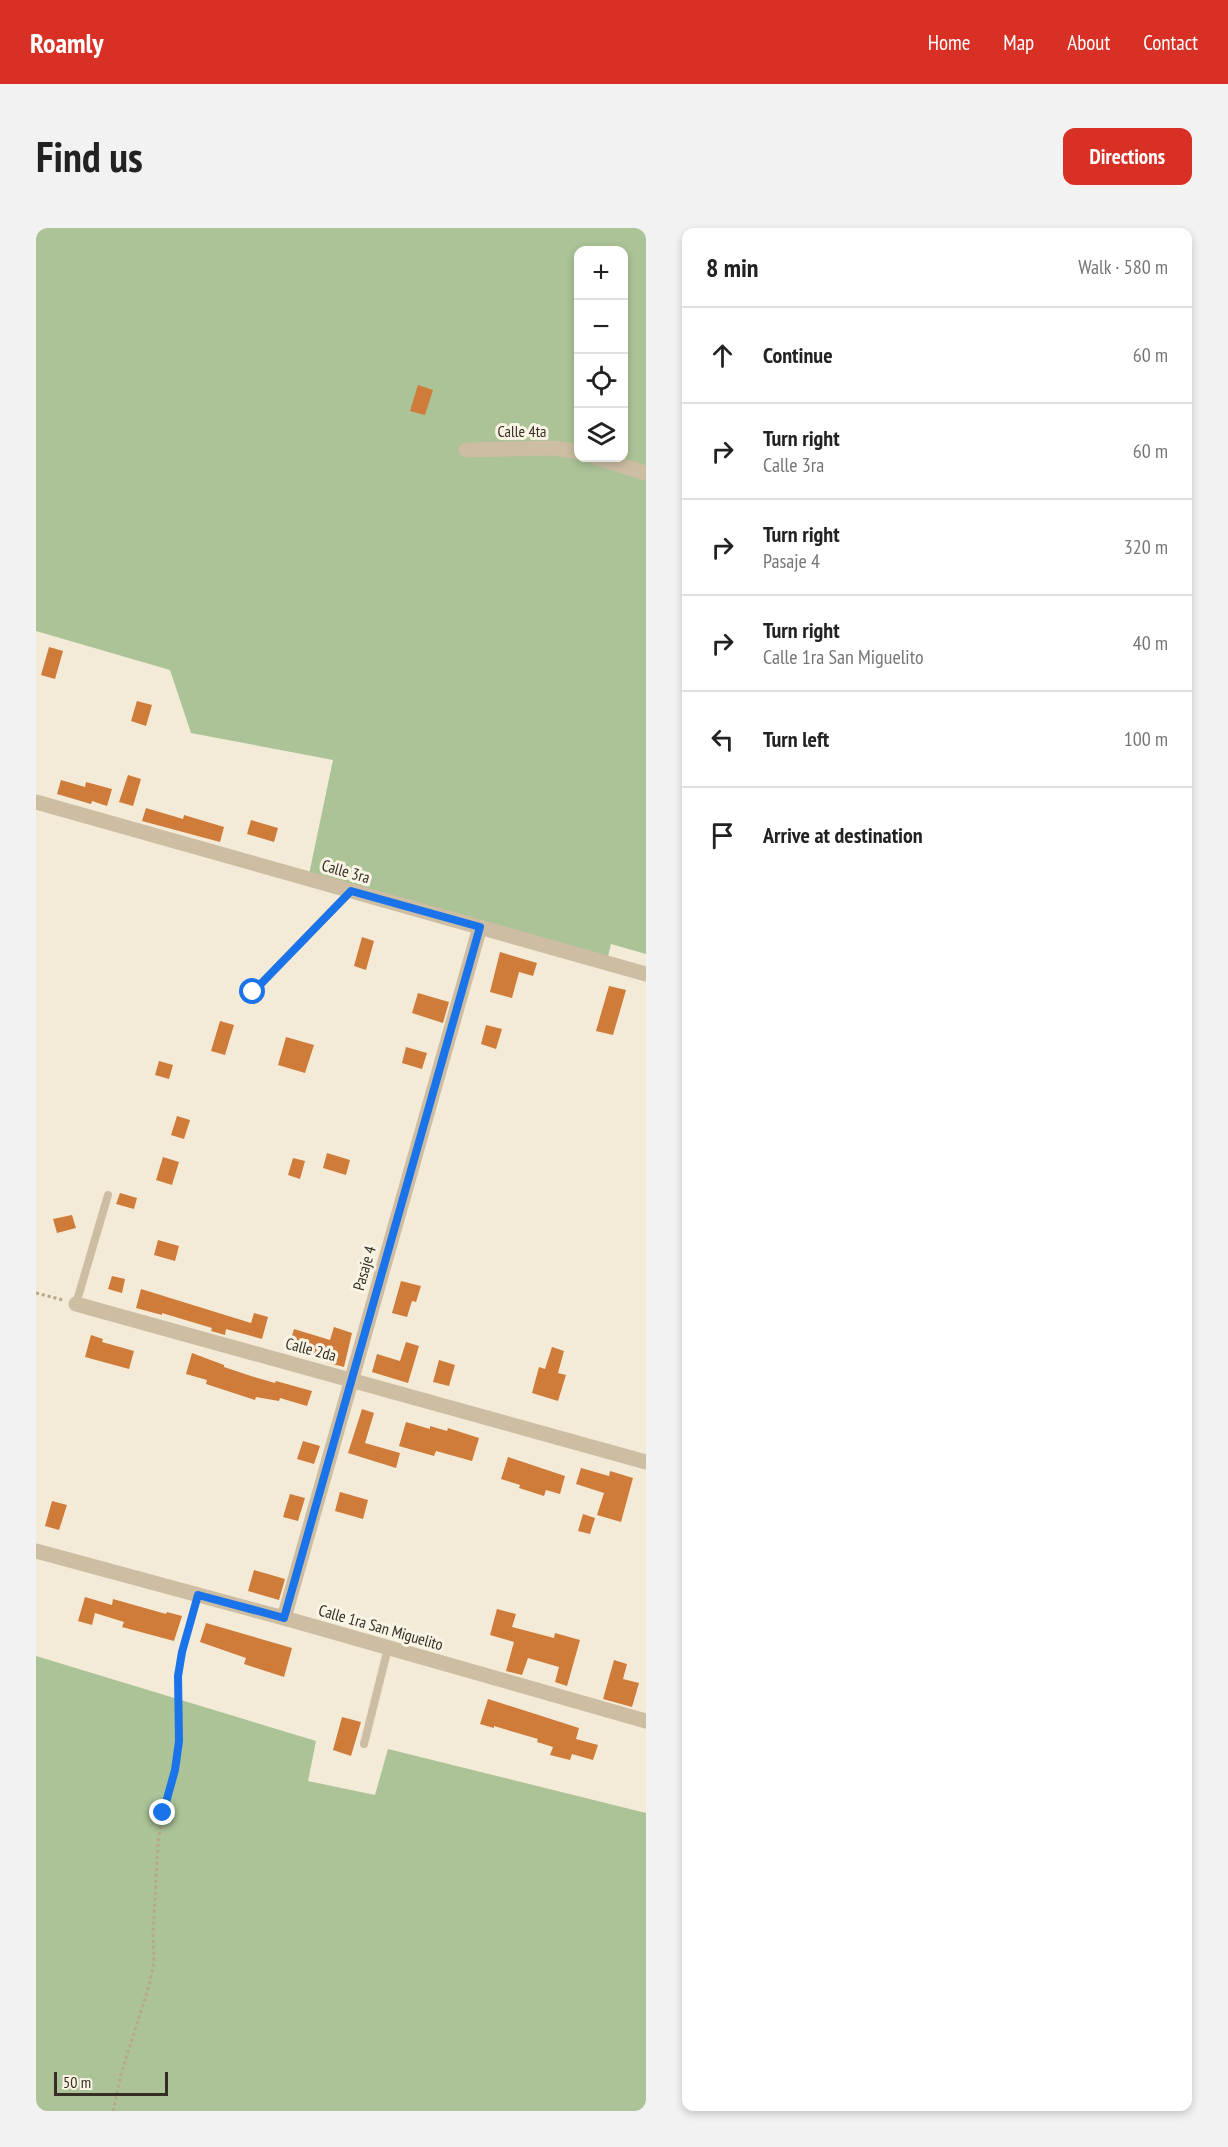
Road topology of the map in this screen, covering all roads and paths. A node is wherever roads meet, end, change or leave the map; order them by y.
1 (466, 450) dead end
2 (574, 451) edge
3 (610, 462) edge
4 (646, 473) edge
5 (37, 808) edge
6 (351, 891) junction
7 (480, 927) junction
8 (646, 974) edge
9 (253, 992) dead end
10 (108, 1195) dead end
11 (36, 1293) edge
12 (76, 1304) junction
13 (351, 1379) junction
14 (646, 1462) edge
15 (36, 1551) edge
16 (198, 1595) junction
17 (284, 1618) junction
18 (388, 1648) junction
19 (646, 1721) edge
20 (364, 1744) dead end
21 (113, 2111) edge

1 - 2 street, Calle 4ta
3 - 4 street
5 - 6 street, Calle 3ra
6 - 7 street, Calle 3ra
6 - 9 lane
7 - 8 street, Calle 3ra
7 - 13 street, Pasaje 4
10 - 12 lane
11 - 12 path
12 - 13 street, Calle 2da
13 - 14 street, Calle 2da
13 - 17 street, Pasaje 4
15 - 16 street, Calle 1ra San Miguelito
16 - 17 street, Calle 1ra San Miguelito
16 - 21 path
17 - 18 street, Calle 1ra San Miguelito
18 - 19 street, Calle 1ra San Miguelito
18 - 20 lane

